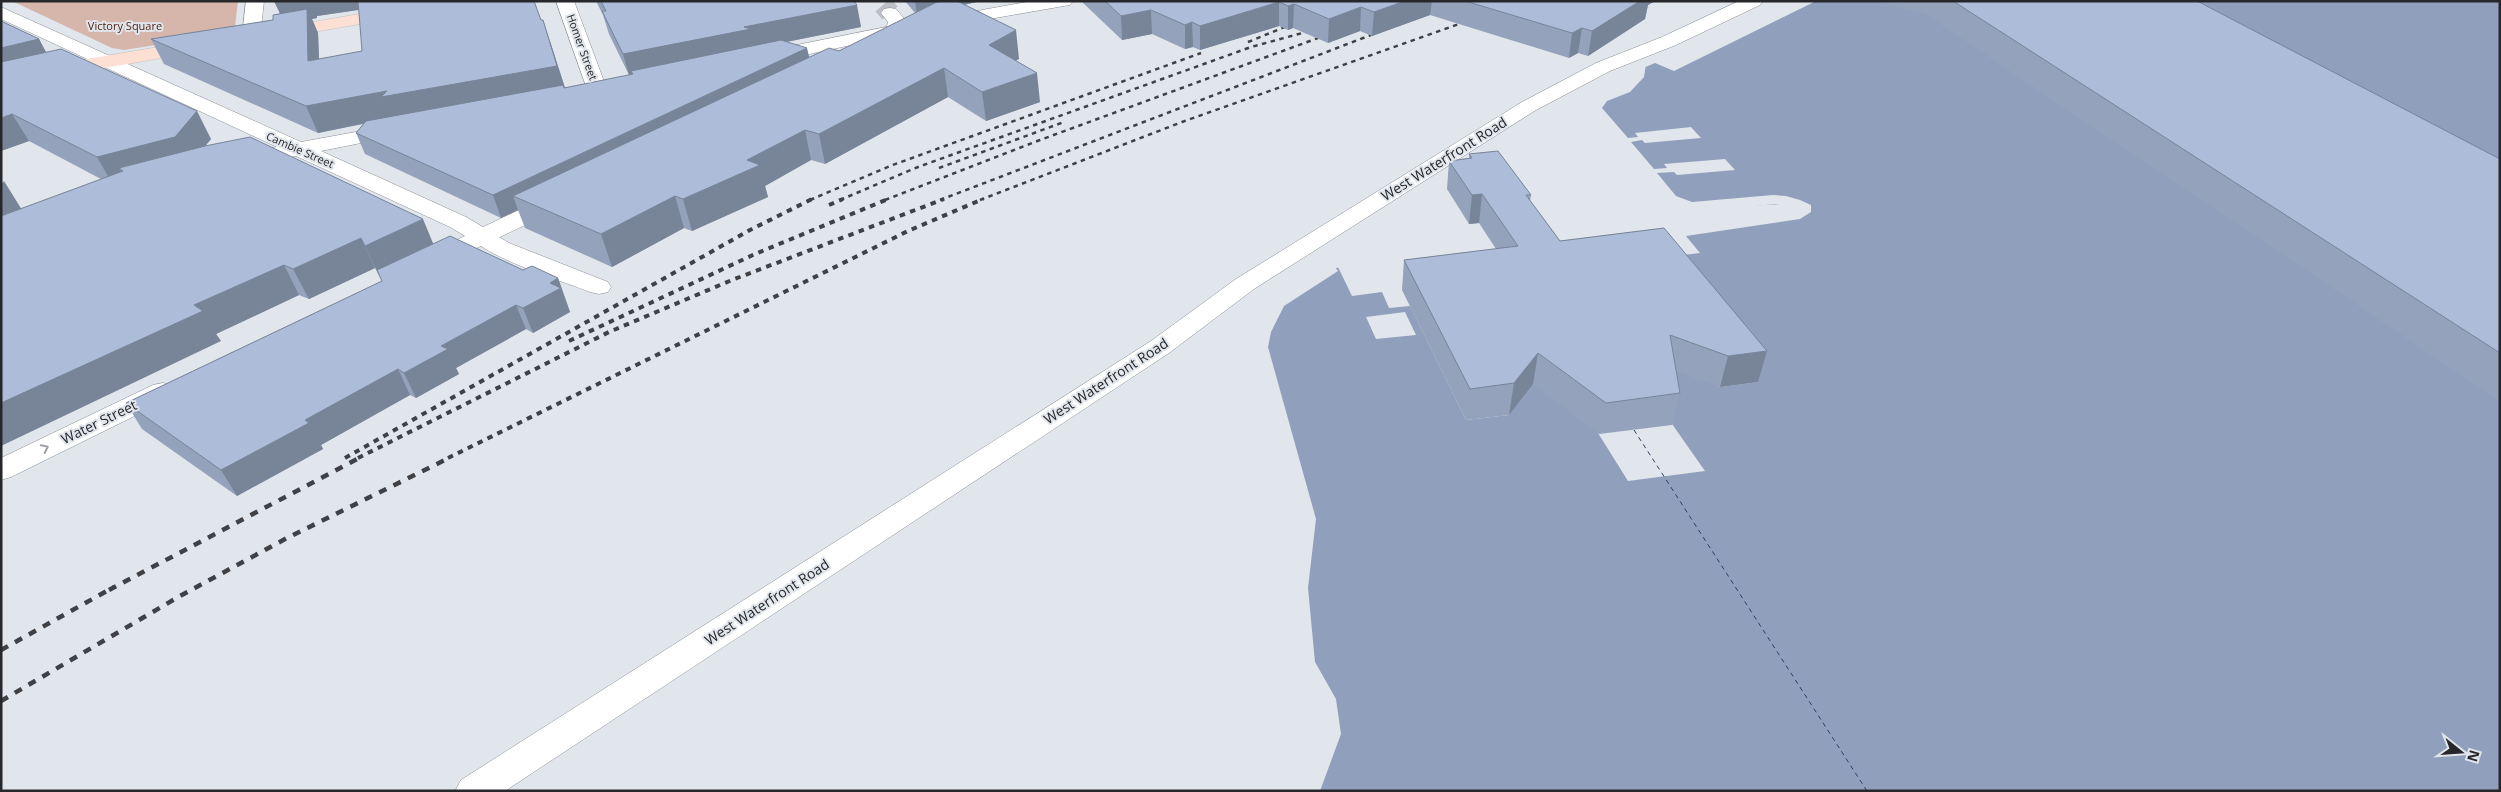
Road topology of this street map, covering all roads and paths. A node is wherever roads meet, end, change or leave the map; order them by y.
1 (255, 1) edge
2 (465, 1) edge
3 (565, 1) edge
4 (1064, 1) edge
5 (1754, 1) edge
6 (1, 12) edge
7 (887, 12) edge
8 (251, 37) junction
9 (857, 56) edge
10 (754, 60) edge
11 (107, 62) junction
12 (1, 85) edge
13 (598, 92) edge
14 (416, 127) edge
15 (295, 149) junction
16 (222, 164) edge
17 (570, 195) edge
18 (483, 237) junction
19 (415, 269) edge
20 (600, 287) dead end
21 (188, 379) edge
22 (1, 470) edge
23 (474, 791) edge

1 - 8 street
2 - 8 main road
3 - 13 street, Homer Street
4 - 7 street
5 - 23 street, West Waterfront Road
6 - 11 street, Cambie Street
7 - 9 street
7 - 10 street
8 - 11 main road
11 - 12 main road
11 - 15 street, Cambie Street
14 - 15 street
15 - 16 street
15 - 18 street, Cambie Street
17 - 18 street
18 - 19 street
18 - 20 street, Cambie Street
22 -> 21 street, Water Street

